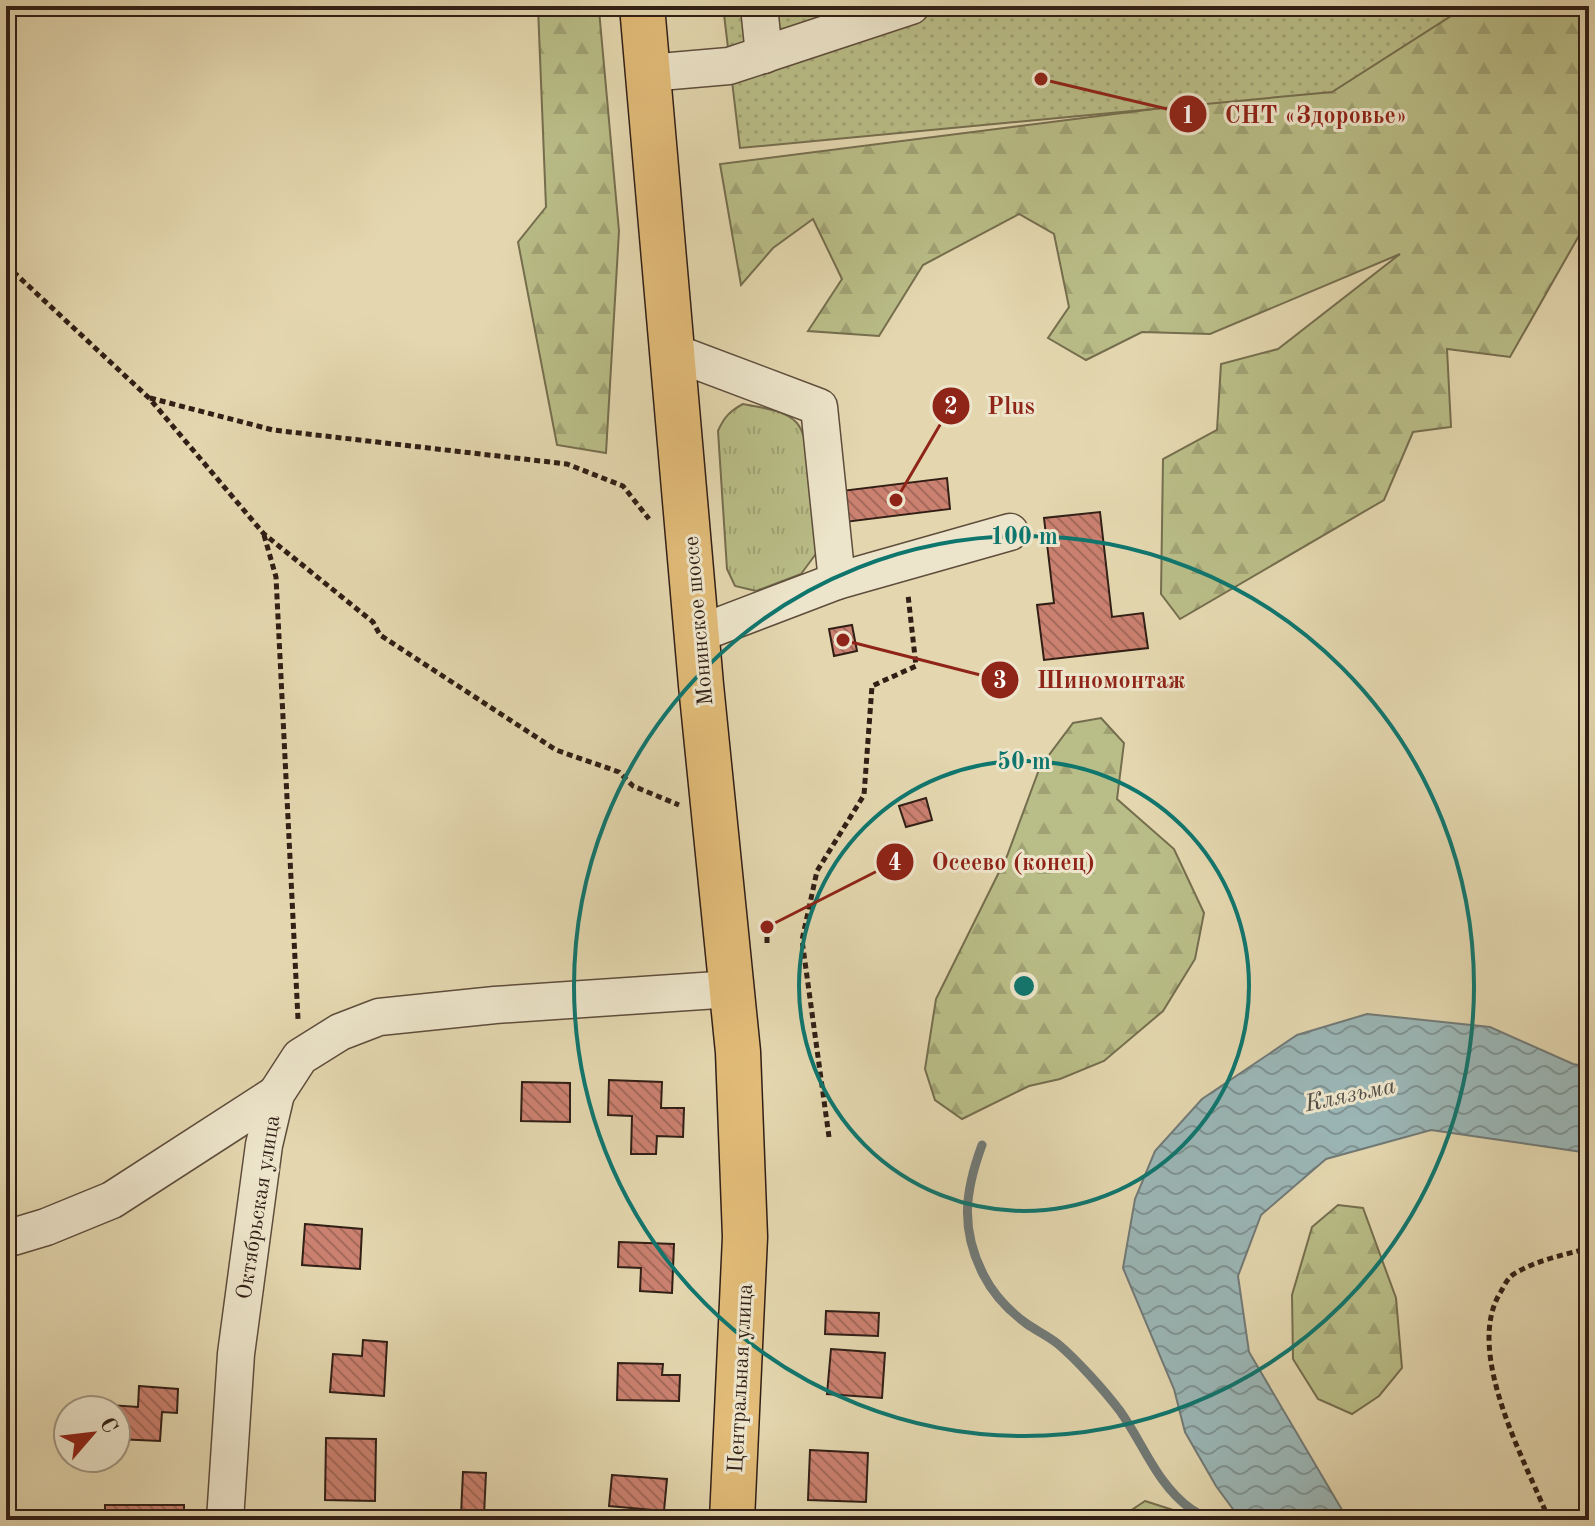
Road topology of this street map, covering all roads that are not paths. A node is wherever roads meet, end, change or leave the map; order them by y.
1 (642, 6) edge
2 (759, 6) edge
3 (911, 6) edge
4 (764, 55) junction
5 (648, 73) junction
6 (673, 352) junction
7 (1010, 532) dead end
8 (837, 581) junction
9 (698, 634) junction
10 (732, 989) junction
11 (276, 1094) junction
12 (745, 1237) joint
13 (6, 1239) edge
14 (225, 1520) edge
15 (732, 1520) edge

1 - 5 main road, Монинское шоссе
2 - 4 street
3 - 4 street
4 - 5 street
5 - 6 main road, Монинское шоссе
6 - 8 street
6 - 9 main road, Монинское шоссе
7 - 8 street
8 - 9 street
9 - 10 main road, Монинское шоссе
10 - 11 street, Октябрьская улица
10 - 12 main road, Монинское шоссе
11 - 13 street
11 - 14 street, Октябрьская улица
12 - 15 main road, Центральная улица

